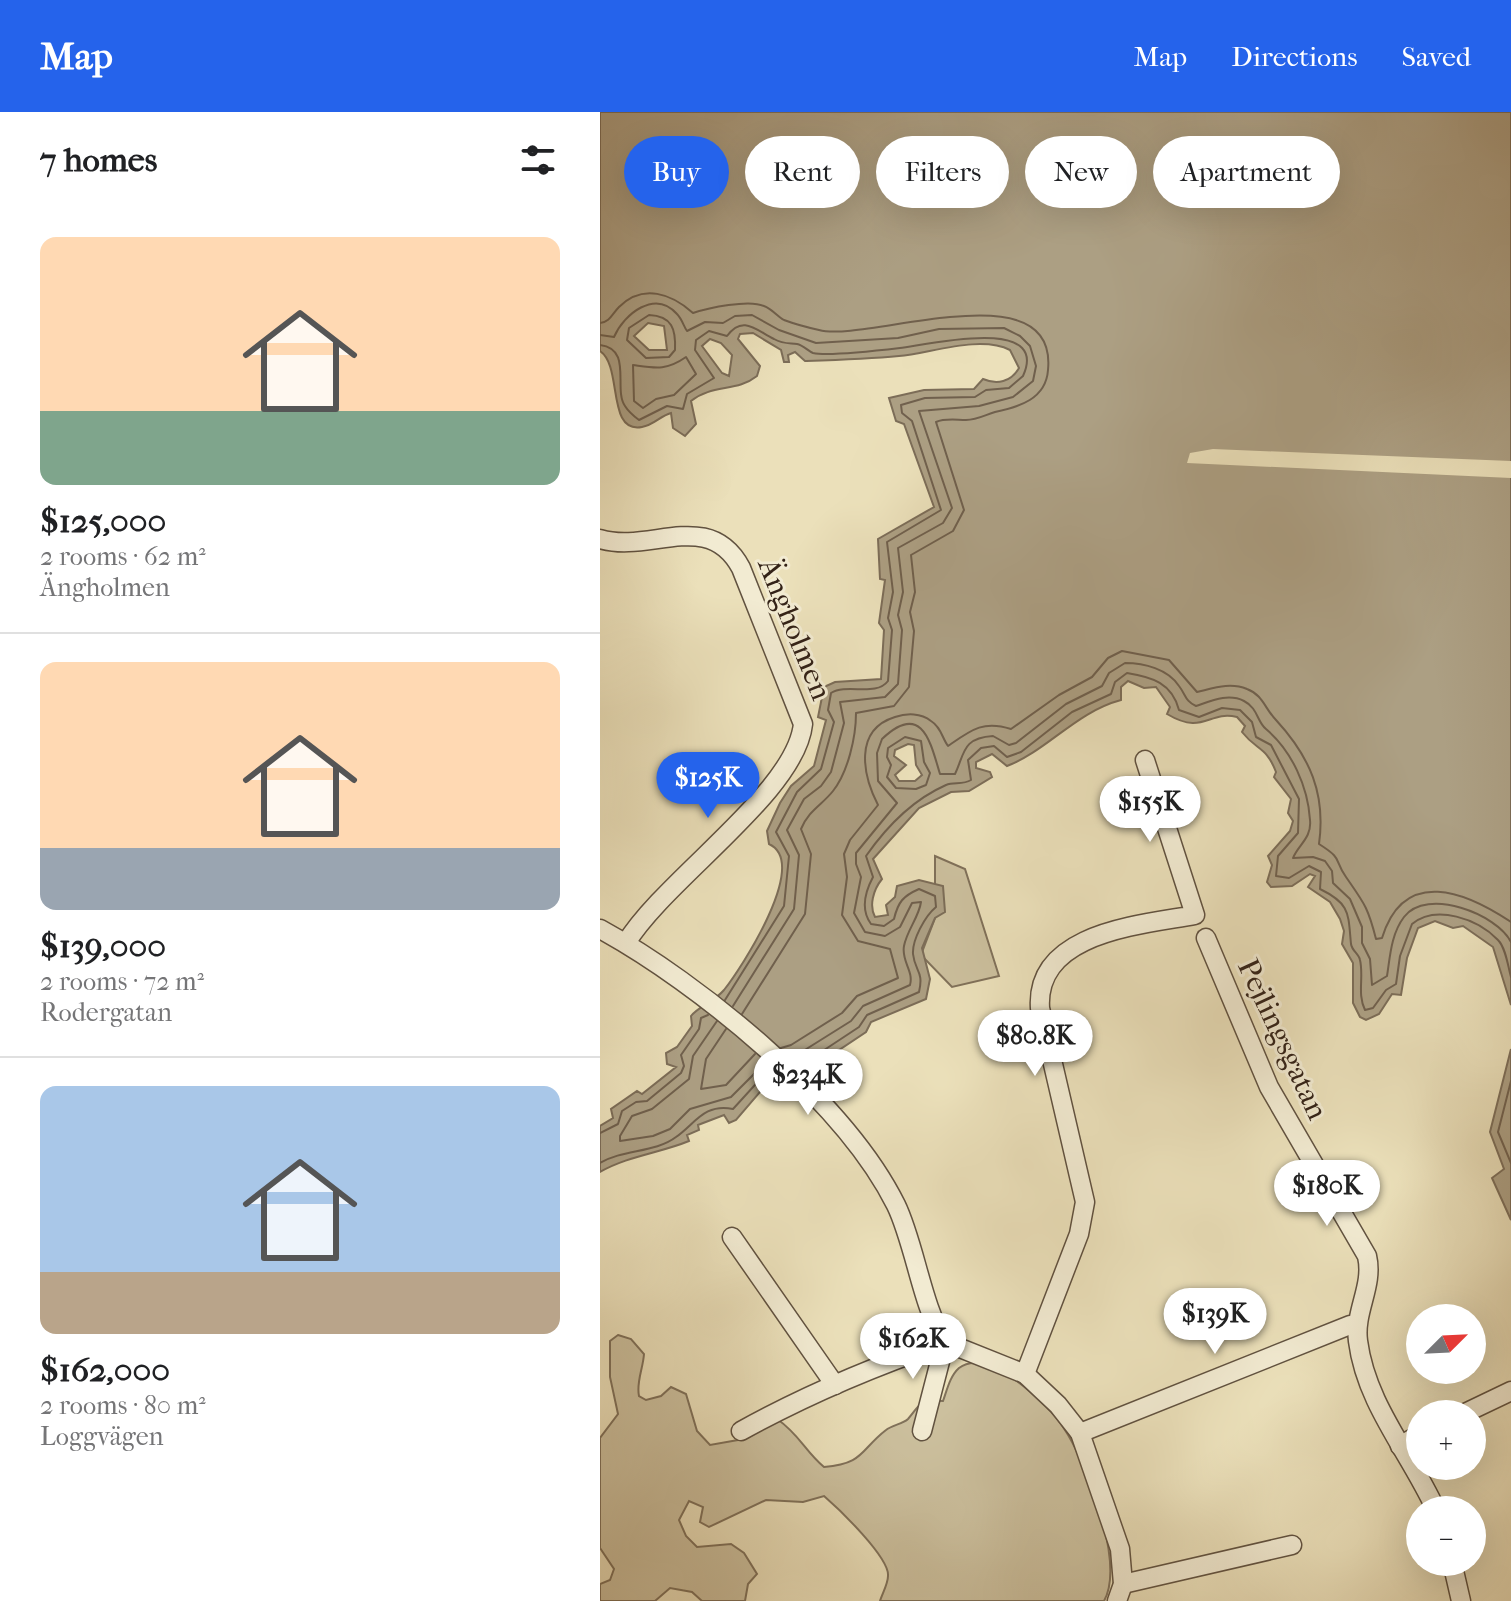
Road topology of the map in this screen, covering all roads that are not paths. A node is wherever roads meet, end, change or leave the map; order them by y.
1 (600, 539) edge
2 (1145, 760) dead end
3 (600, 929) edge
4 (1206, 938) dead end
5 (626, 943) junction
6 (732, 1237) dead end
7 (1357, 1326) junction
8 (945, 1342) junction
9 (1025, 1374) junction
10 (835, 1385) junction
11 (1511, 1391) edge
12 (1486, 1403) edge
13 (741, 1431) dead end
14 (922, 1431) dead end
15 (1080, 1433) junction
16 (1406, 1442) edge
17 (1400, 1446) junction
18 (1428, 1496) edge
19 (1292, 1545) dead end
20 (1455, 1576) edge
21 (1120, 1592) edge
22 (1461, 1601) edge

1 - 5 street, Ängholmen
2 - 9 street
3 - 5 street
4 - 7 street, Pejlingsgatan
5 - 8 street
6 - 10 street
7 - 15 street
7 - 17 street, Pejlingsgatan
8 - 9 street
8 - 10 street
8 - 14 street
9 - 15 street
10 - 13 street
11 - 12 street
15 - 21 street
16 - 17 street
17 - 18 street, Pejlingsgatan
19 - 21 street
20 - 22 street

